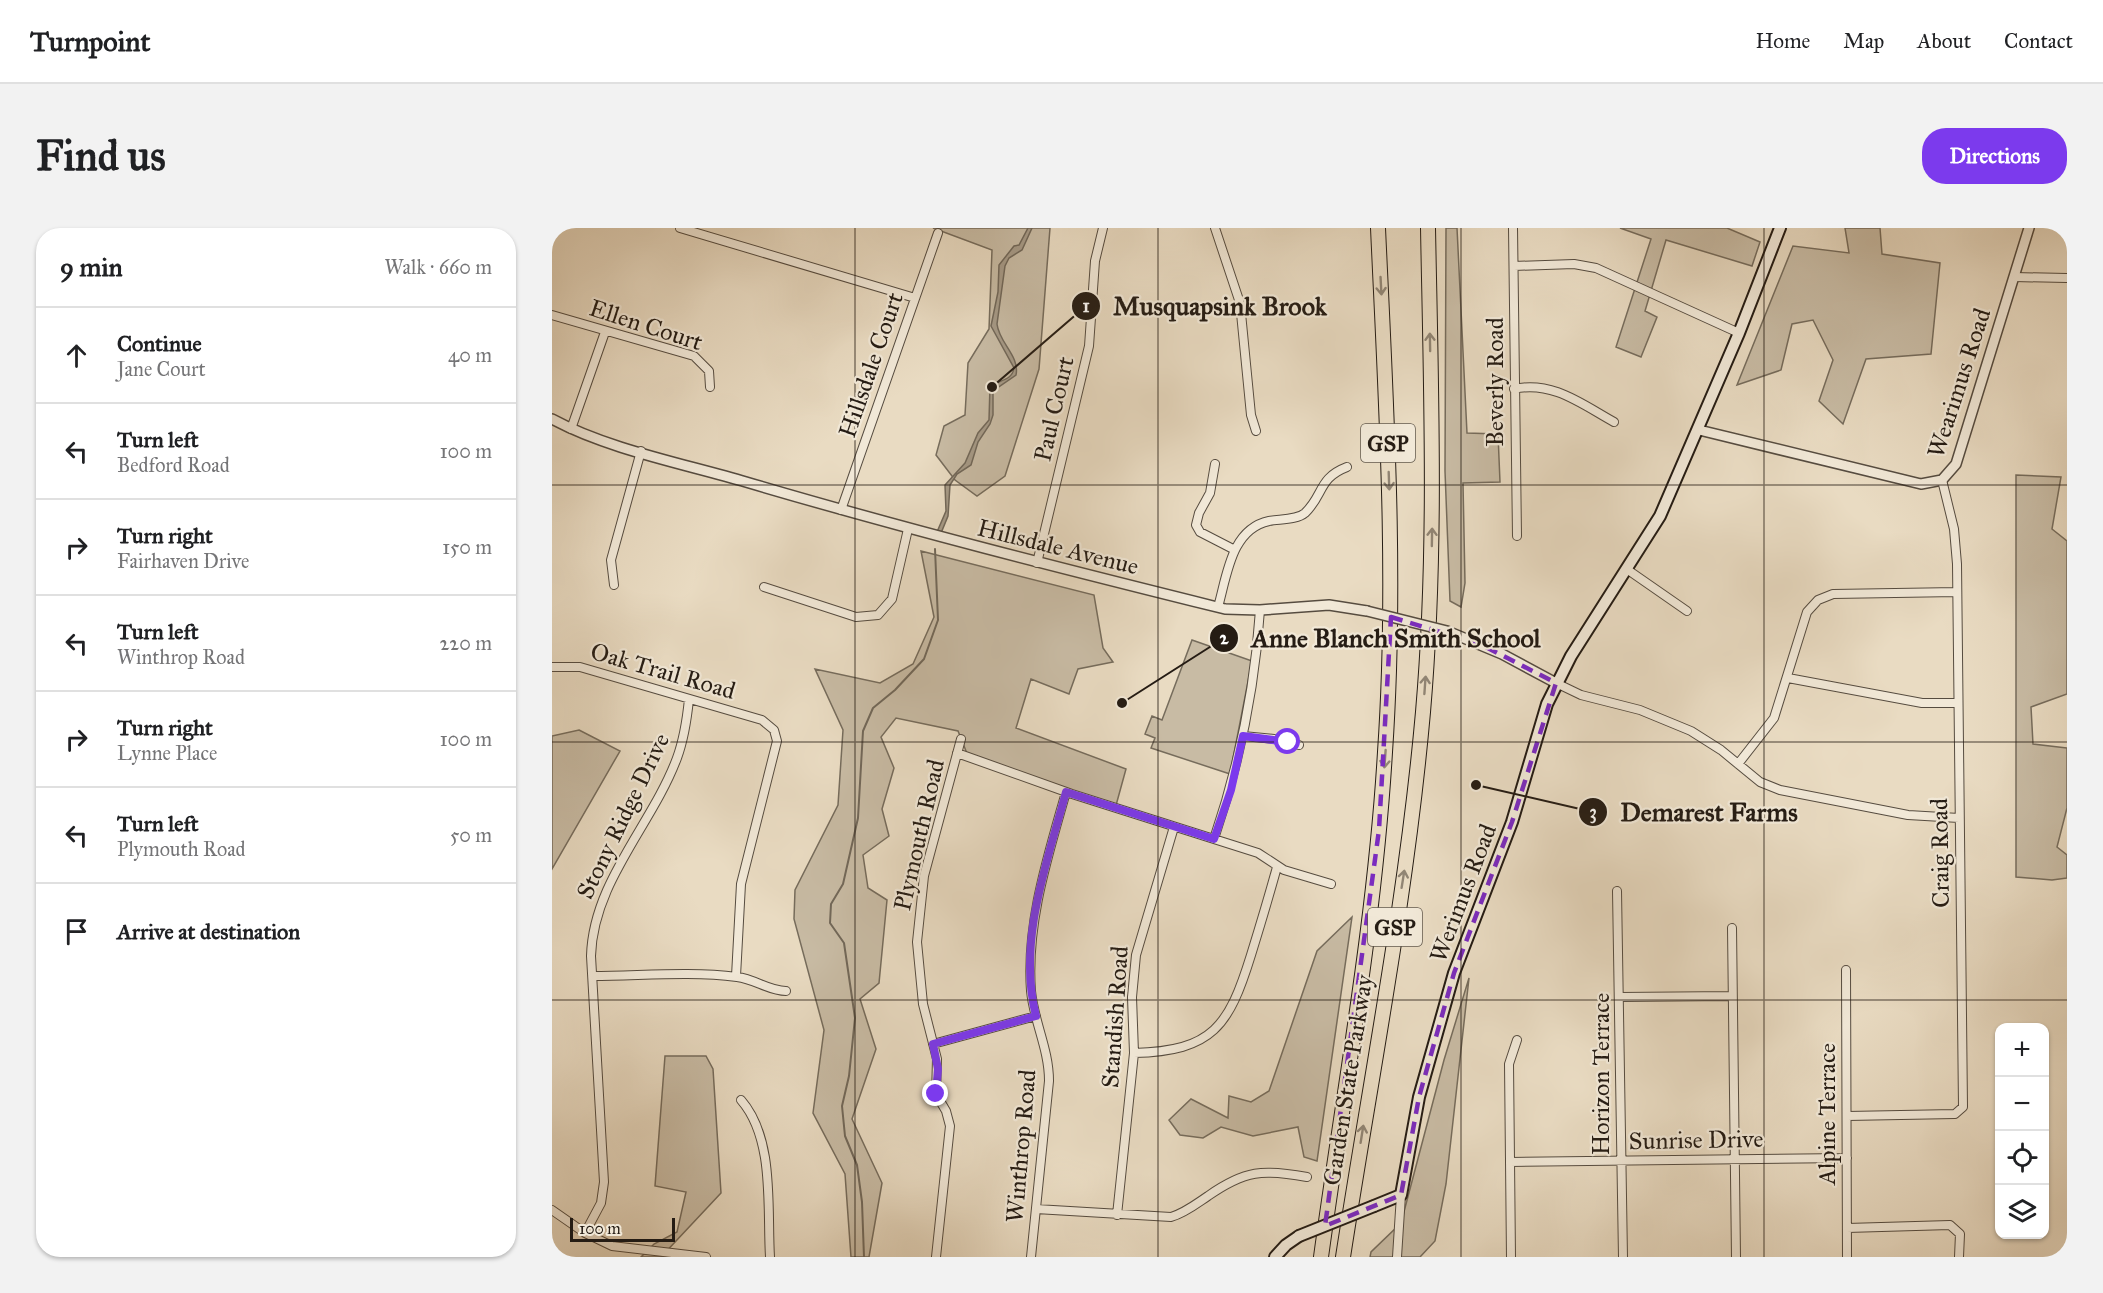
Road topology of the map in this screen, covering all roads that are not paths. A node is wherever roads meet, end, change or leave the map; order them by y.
1 (680, 228) edge
2 (1103, 228) edge
3 (1215, 228) edge
4 (1378, 228) edge
5 (1428, 228) edge
6 (1513, 228) edge
7 (1780, 228) edge
8 (2029, 228) edge
9 (938, 233) dead end
10 (1514, 266) junction
11 (2014, 277) junction
12 (2067, 278) edge
13 (915, 298) junction
14 (552, 315) edge
15 (605, 332) junction
16 (1739, 333) junction
17 (710, 387) dead end
18 (1514, 388) junction
19 (552, 419) edge
20 (1614, 422) dead end
21 (571, 429) junction
22 (1699, 430) junction
23 (1256, 431) dead end
24 (641, 451) junction
25 (1215, 464) dead end
26 (1347, 467) dead end
27 (1942, 480) junction
28 (841, 510) junction
29 (908, 528) junction
30 (1517, 536) dead end
31 (1235, 550) junction
32 (1037, 563) junction
33 (1628, 570) junction
34 (614, 585) dead end
35 (764, 587) dead end
36 (1957, 592) junction
37 (1218, 607) junction
38 (1260, 610) junction
39 (1687, 611) dead end
40 (552, 667) edge
41 (1788, 678) junction
42 (1556, 683) junction
43 (689, 699) junction
44 (1958, 703) junction
45 (1243, 736) junction
46 (961, 739) dead end
47 (1299, 745) dead end
48 (957, 753) junction
49 (1738, 764) junction
50 (1066, 792) junction
51 (1959, 818) junction
52 (1174, 826) junction
53 (1214, 839) junction
54 (1277, 867) junction
55 (1331, 884) dead end
56 (1617, 891) dead end
57 (1732, 928) dead end
58 (1846, 970) dead end
59 (593, 976) junction
60 (736, 976) junction
61 (786, 991) dead end
62 (1732, 996) junction
63 (1620, 997) junction
64 (1036, 1016) junction
65 (1517, 1040) dead end
66 (933, 1044) junction
67 (1134, 1053) junction
68 (741, 1100) dead end
69 (1847, 1116) junction
70 (1847, 1158) junction
71 (1734, 1159) junction
72 (1621, 1161) junction
73 (1510, 1162) junction
74 (1307, 1177) dead end
75 (1401, 1195) junction
76 (1036, 1209) junction
77 (552, 1210) edge
78 (1117, 1215) junction
79 (1847, 1228) junction
80 (585, 1233) junction
81 (706, 1257) edge
82 (770, 1257) edge
83 (936, 1257) edge
84 (1030, 1257) edge
85 (1275, 1257) edge
86 (1321, 1257) edge
87 (1343, 1257) edge
88 (1397, 1257) edge
89 (1511, 1257) edge
90 (1623, 1257) edge
91 (1736, 1257) edge
92 (1848, 1257) edge
93 (1959, 1257) edge

1 - 13 street
2 - 32 street, Paul Court
3 - 23 street
4 -> 86 highway, Garden State Parkway / GSP
87 -> 5 highway, Garden State Parkway / GSP
6 - 10 street, Beverly Road
7 - 16 main road, Werimus Road
8 - 11 street, Wearimus Road
9 - 13 street, Hillsdale Court
10 - 16 street
10 - 18 street, Beverly Road
11 - 12 street
11 - 27 street, Wearimus Road
13 - 28 street, Hillsdale Court
14 - 15 street, Ellen Court
15 - 17 street, Ellen Court
15 - 21 street
16 - 22 main road, Werimus Road
18 - 20 street
18 - 30 street, Beverly Road
19 - 21 street, Hillsdale Avenue
21 - 24 street, Hillsdale Avenue
22 - 27 street, Wearimus Road
22 - 33 main road, Werimus Road
24 - 28 street, Hillsdale Avenue
24 - 34 street
25 - 31 street
26 - 31 street
27 - 36 street, Craig Road
28 - 29 street, Hillsdale Avenue
29 - 32 street, Hillsdale Avenue
29 - 35 street
31 - 37 street
32 - 37 street, Hillsdale Avenue
33 - 39 street
33 - 42 main road, Werimus Road
36 - 41 street
36 - 44 street, Craig Road
37 - 38 street, Hillsdale Avenue
38 - 42 street, Hillsdale Avenue, bridge
38 - 45 street
40 - 43 street, Oak Trail Road
41 - 44 street
41 - 49 street
42 - 49 street
42 - 75 main road, Werimus Road
43 - 59 street, Stony Ridge Drive
43 - 60 street, Oak Trail Road
44 - 51 street, Craig Road
45 - 47 street
45 - 53 street
46 - 48 street, Plymouth Road
48 - 50 street
48 - 66 street, Plymouth Road
49 - 51 street
50 - 52 street
50 - 64 street, Winthrop Road
51 - 69 street, Craig Road
52 - 53 street
52 - 67 street, Standish Road
53 - 54 street
54 - 55 street
54 - 67 street
56 - 63 street, Horizon Terrace
57 - 62 street
58 - 69 street, Alpine Terrace
59 - 60 street
59 - 80 street, Stony Ridge Drive
60 - 61 street
62 - 63 street
62 - 71 street
63 - 72 street, Horizon Terrace
64 - 66 street
64 - 76 street, Winthrop Road
65 - 73 street
66 - 83 street, Plymouth Road
67 - 78 street, Standish Road
68 - 82 street
69 - 70 street, Alpine Terrace
70 - 71 street, Sunrise Drive
70 - 79 street, Alpine Terrace
71 - 72 street, Sunrise Drive
71 - 91 street
72 - 73 street, Sunrise Drive
72 - 90 street, Horizon Terrace
73 - 89 street
74 - 78 street
75 - 85 main road, bridge
75 - 88 street
76 - 78 street
76 - 84 street, Winthrop Road
77 - 80 street
79 - 92 street, Alpine Terrace
79 - 93 street
80 - 81 street

